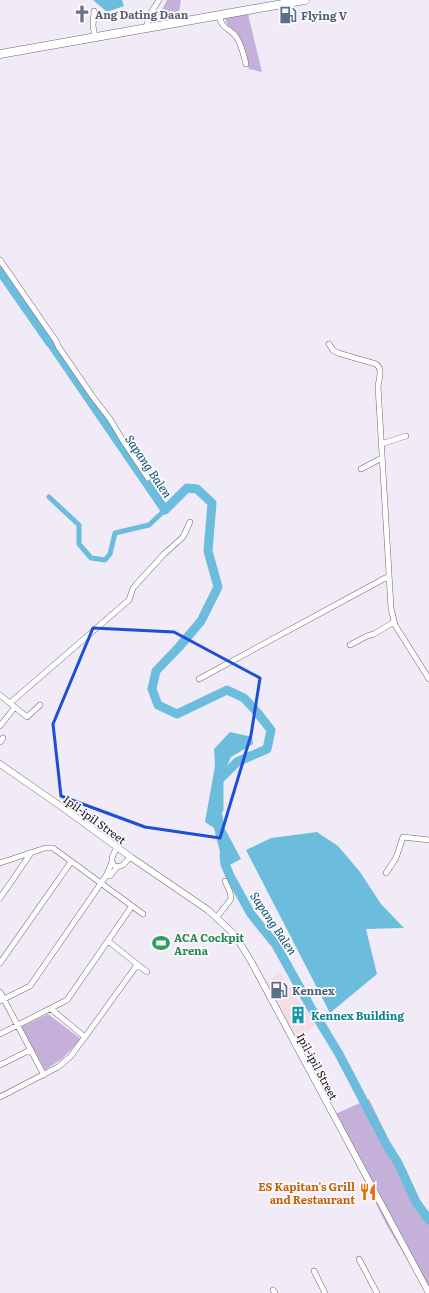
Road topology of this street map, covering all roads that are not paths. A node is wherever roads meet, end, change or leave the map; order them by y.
1 (159, 0) edge
2 (278, 0) edge
3 (305, 0) edge
4 (270, 6) junction
5 (94, 11) dead end
6 (219, 15) junction
7 (146, 28) junction
8 (95, 37) junction
9 (0, 54) edge
10 (246, 64) dead end
11 (0, 260) edge
12 (329, 344) dead end
13 (406, 436) dead end
14 (381, 444) junction
15 (382, 458) junction
16 (361, 469) dead end
17 (148, 478) dead end
18 (190, 522) dead end
19 (389, 576) junction
20 (394, 622) junction
21 (350, 645) dead end
22 (200, 679) dead end
23 (429, 679) edge
24 (0, 695) edge
25 (10, 703) junction
26 (40, 705) dead end
27 (15, 708) junction
28 (0, 726) edge
29 (0, 764) edge
30 (429, 840) edge
31 (117, 848) junction
32 (31, 853) junction
33 (130, 857) junction
34 (0, 862) edge
35 (71, 862) junction
36 (112, 862) junction
37 (117, 868) junction
38 (386, 873) dead end
39 (106, 876) junction
40 (225, 881) dead end
41 (101, 884) junction
42 (0, 897) edge
43 (132, 906) junction
44 (143, 914) dead end
45 (217, 917) junction
46 (108, 941) junction
47 (0, 962) edge
48 (137, 965) junction
49 (147, 972) dead end
50 (0, 992) edge
51 (2, 1000) edge
52 (52, 1009) junction
53 (17, 1026) junction
54 (0, 1034) edge
55 (85, 1037) junction
56 (30, 1050) junction
57 (0, 1065) edge
58 (44, 1075) junction
59 (0, 1098) edge
60 (359, 1259) dead end
61 (314, 1271) dead end
62 (326, 1293) edge
63 (377, 1293) edge
64 (429, 1293) edge

1 - 7 street
2 - 4 street
3 - 4 main road
4 - 6 main road
5 - 8 street
6 - 7 main road
6 - 10 street
7 - 8 main road
8 - 9 main road
11 - 17 street
12 - 14 street
13 - 14 street
14 - 15 street
15 - 16 street
15 - 19 street
18 - 25 street
19 - 20 street
19 - 22 street
20 - 21 street
20 - 23 street
24 - 25 street
25 - 27 street
26 - 27 street
27 - 28 street
29 - 31 street, Ipil-ipil Street
30 - 38 street
31 - 33 street, Ipil-ipil Street
31 - 36 street
32 - 34 street
32 - 35 street
32 - 42 street
33 - 37 street
33 - 45 street, Ipil-ipil Street
35 - 41 street
35 - 47 street
36 - 37 street
36 - 39 street
37 - 39 street
39 - 41 street
40 - 45 street
41 - 43 street
41 - 51 street
43 - 44 street
43 - 46 street
45 - 64 street, Ipil-ipil Street
46 - 48 street
46 - 52 street
48 - 49 street
48 - 55 street
50 - 51 street
51 - 53 street
52 - 53 street
52 - 55 street
53 - 54 street
53 - 56 street
55 - 58 street
56 - 57 street
56 - 58 street
58 - 59 street
60 - 63 street
61 - 62 street

